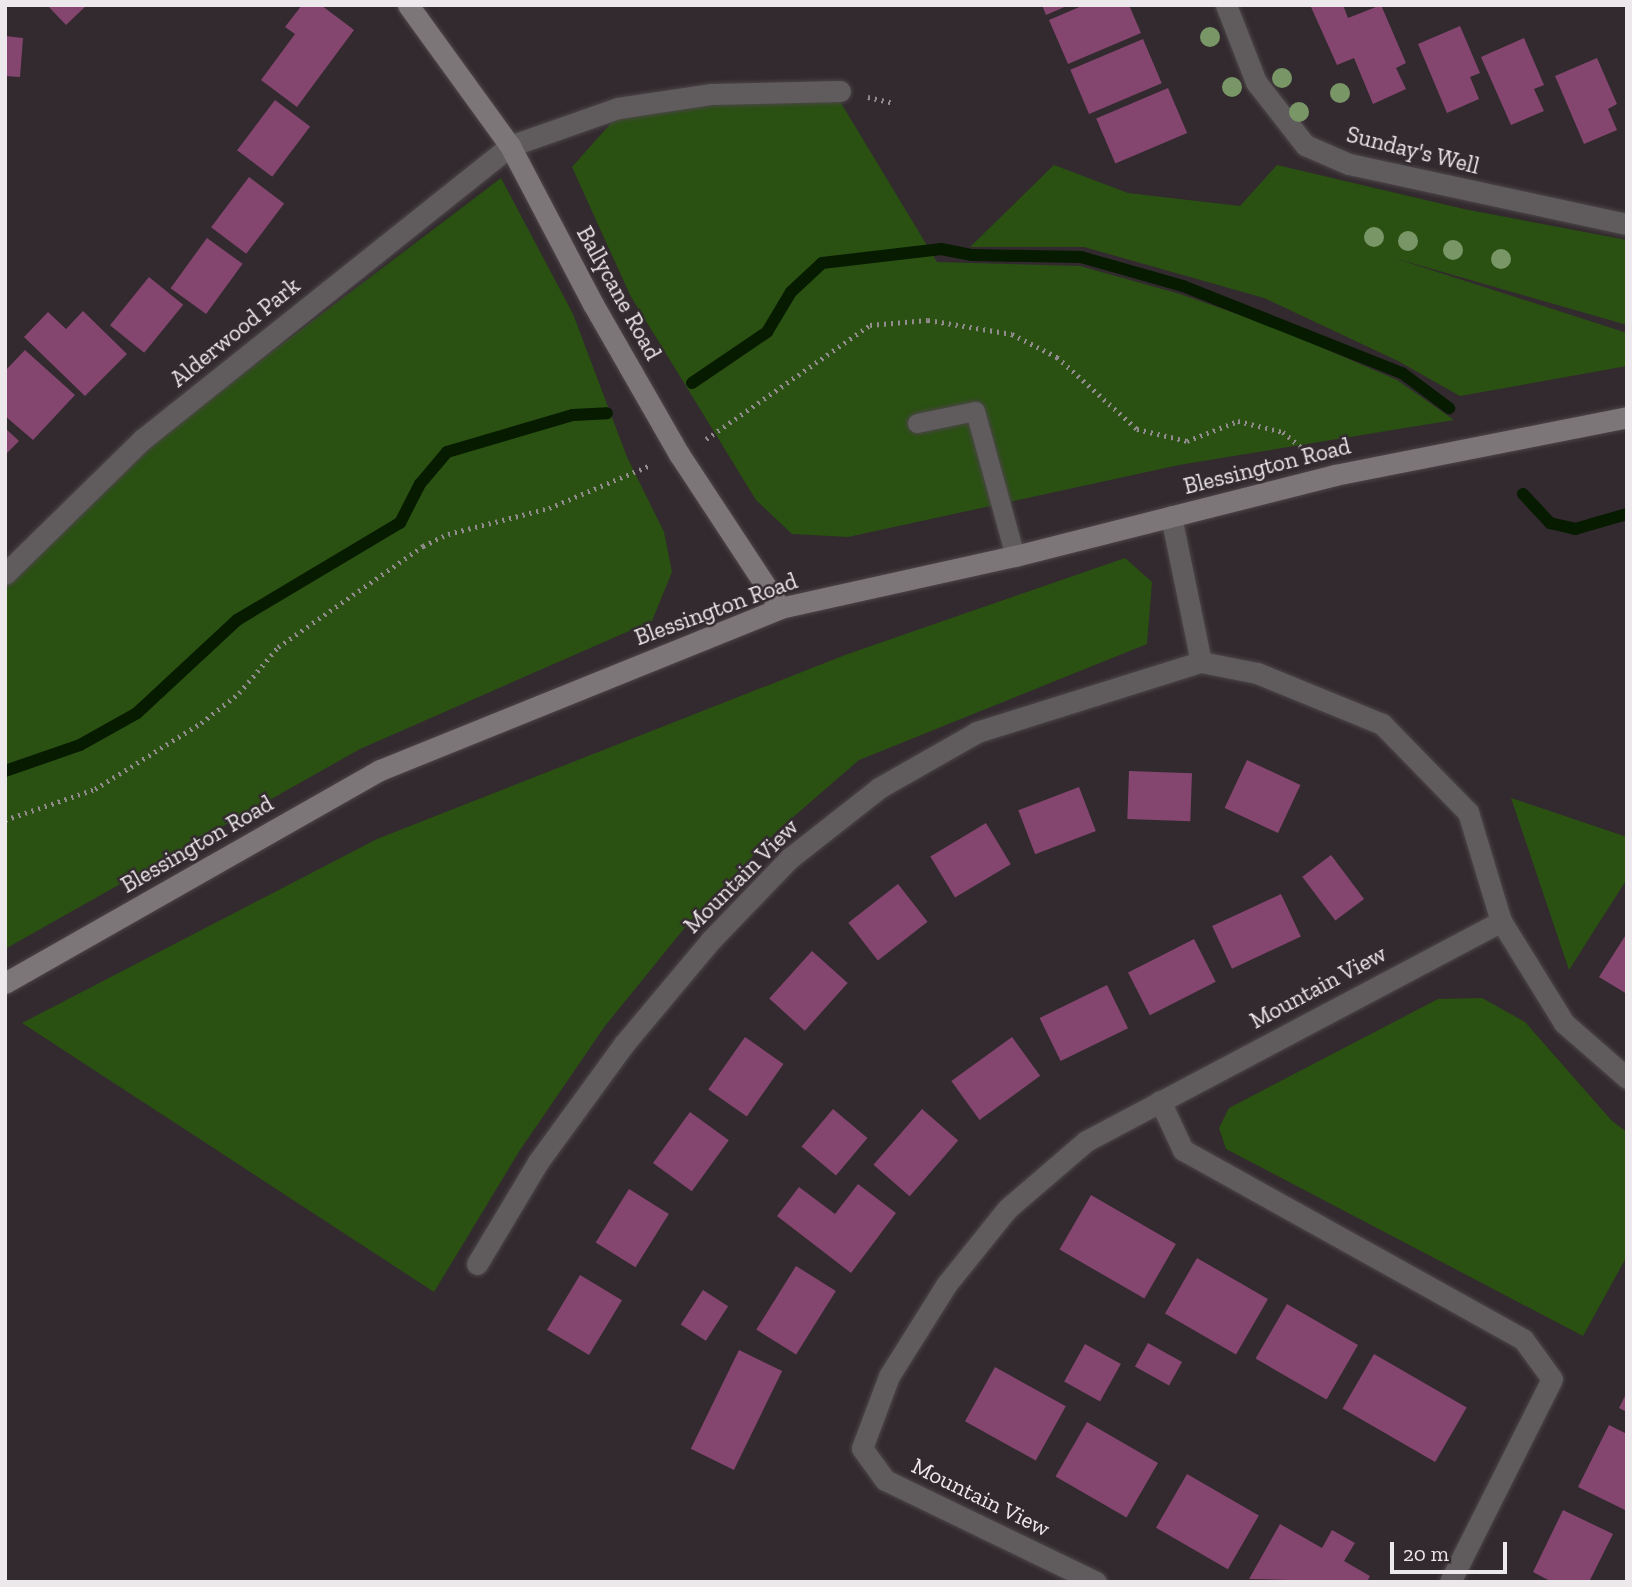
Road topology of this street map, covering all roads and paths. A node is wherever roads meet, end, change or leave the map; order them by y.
1 (408, 5) edge
2 (1226, 5) edge
3 (840, 91) dead end
4 (510, 146) junction
5 (1627, 224) edge
6 (1627, 417) edge
7 (917, 423) dead end
8 (679, 454) junction
9 (1335, 475) junction
10 (1171, 516) junction
11 (1015, 556) junction
12 (5, 574) edge
13 (780, 608) junction
14 (1201, 662) junction
15 (5, 820) edge
16 (1501, 921) junction
17 (5, 983) edge
18 (1627, 1078) edge
19 (1160, 1101) junction
20 (477, 1264) dead end
21 (1096, 1582) edge
22 (1450, 1582) edge

1 - 4 main road, Ballycane Road
2 - 5 street, Sunday's Well
3 - 4 street, Alderwood Park
4 - 8 main road, Ballycane Road
4 - 12 street, Alderwood Park
6 - 9 main road, Blessington Road
7 - 11 lane
8 - 9 path
8 - 13 main road, Ballycane Road
8 - 15 path
9 - 10 main road, Blessington Road
10 - 11 main road, Blessington Road
10 - 14 street
11 - 13 main road, Blessington Road
13 - 17 main road, Blessington Road
14 - 16 street, Mountain View
14 - 20 street, Mountain View
16 - 18 street, Mountain View
16 - 19 street, Mountain View
19 - 21 street, Mountain View
19 - 22 street

